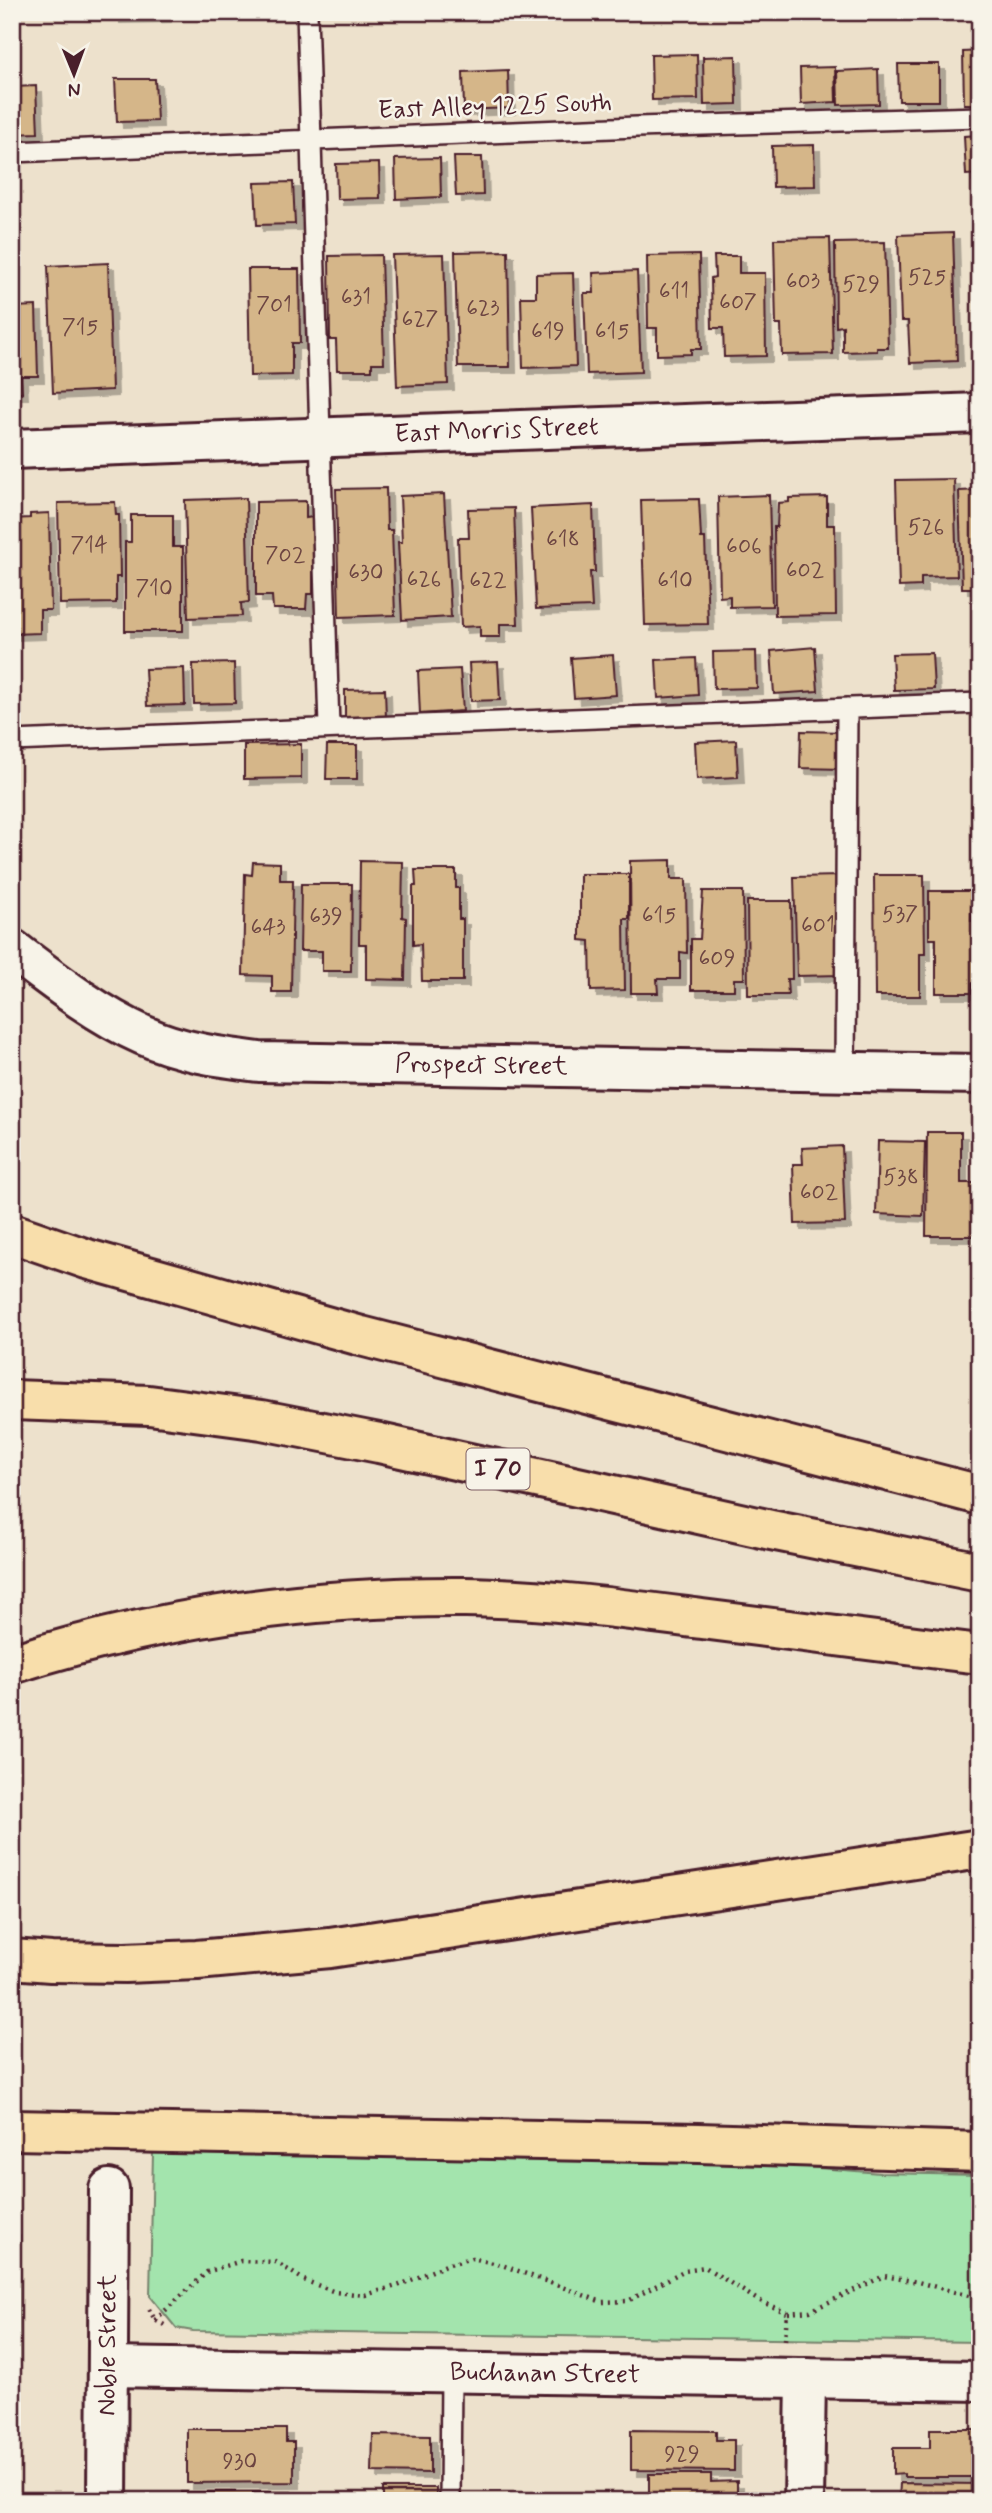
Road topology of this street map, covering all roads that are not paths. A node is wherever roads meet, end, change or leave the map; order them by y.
1 (307, 12) edge
2 (980, 117) edge
3 (311, 140) junction
4 (12, 152) edge
5 (980, 413) edge
6 (321, 438) junction
7 (12, 449) edge
8 (980, 703) edge
9 (847, 708) junction
10 (329, 727) junction
11 (12, 741) edge
12 (12, 948) edge
13 (845, 1072) junction
14 (980, 1074) edge
15 (12, 1233) edge
16 (12, 1400) edge
17 (980, 1495) edge
18 (980, 1572) edge
19 (980, 1654) edge
20 (12, 1664) edge
21 (980, 1849) edge
22 (12, 1959) edge
23 (12, 2130) edge
24 (980, 2152) edge
25 (108, 2189) dead end
26 (108, 2367) junction
27 (451, 2373) junction
28 (806, 2378) junction
29 (980, 2381) edge
30 (107, 2501) edge
31 (450, 2501) edge
32 (804, 2501) edge

1 - 3 lane
2 - 3 lane, East Alley 1225 South
3 - 4 lane, East Alley 1225 South
3 - 6 lane
5 - 6 main road, East Morris Street
6 - 7 main road, East Morris Street
6 - 10 lane
8 - 9 lane
9 - 10 lane
9 - 13 lane
10 - 11 lane
12 - 13 main road, Prospect Street
13 - 14 main road, Prospect Street
15 - 17 highway
16 - 18 highway, I 70
19 - 20 highway
21 - 22 highway
23 - 24 highway
25 - 26 main road, Noble Street
26 - 27 main road, Buchanan Street
26 - 30 main road, Noble Street
27 - 28 main road, Buchanan Street
27 - 31 lane
28 - 29 main road, Buchanan Street
28 - 32 main road

